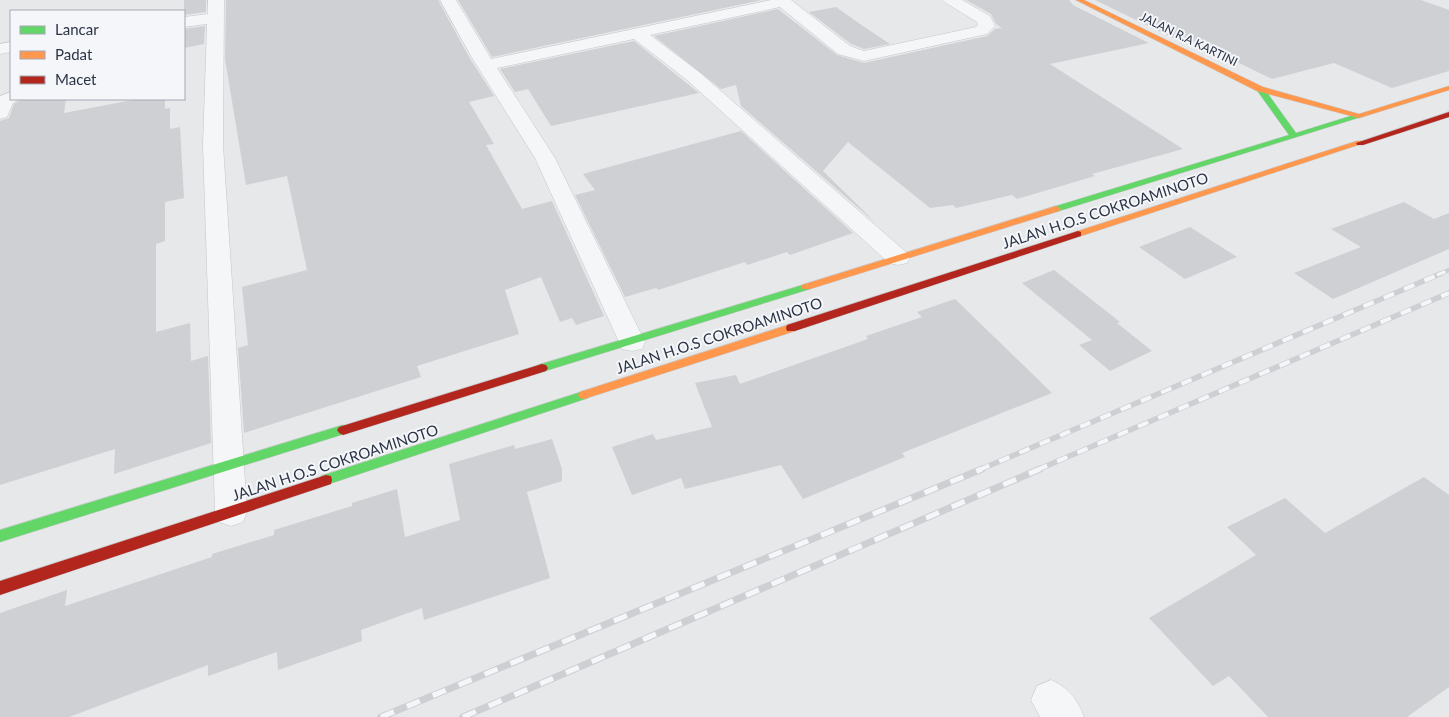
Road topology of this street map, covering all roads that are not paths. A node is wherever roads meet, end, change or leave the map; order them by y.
1 (448, 0) edge
2 (951, 0) edge
3 (1079, 0) edge
4 (782, 1) edge
5 (216, 9) edge
6 (185, 22) edge
7 (637, 34) junction
8 (488, 65) junction
9 (1449, 88) edge
10 (1260, 89) junction
11 (1449, 114) edge
12 (1359, 116) junction
13 (1294, 136) junction
14 (898, 258) junction
15 (632, 342) junction
16 (230, 464) junction
17 (231, 512) junction
18 (0, 536) edge
19 (0, 588) edge

1 - 8 street
2 - 4 street
3 - 10 main road, JALAN R.A KARTINI
4 - 7 street
5 - 6 street
5 - 16 street
7 - 8 street
7 - 14 street
8 - 15 street
9 - 12 main road, JALAN H.O.S COKROAMINOTO
10 - 12 main road, JALAN R.A KARTINI
10 - 13 main road
11 - 17 main road, JALAN H.O.S COKROAMINOTO
12 - 13 main road, JALAN H.O.S COKROAMINOTO
13 - 14 main road, JALAN H.O.S COKROAMINOTO
14 - 15 main road, JALAN H.O.S COKROAMINOTO
15 - 16 main road, JALAN H.O.S COKROAMINOTO
16 - 17 street
16 - 18 main road, JALAN H.O.S COKROAMINOTO
17 - 19 main road, JALAN H.O.S COKROAMINOTO

